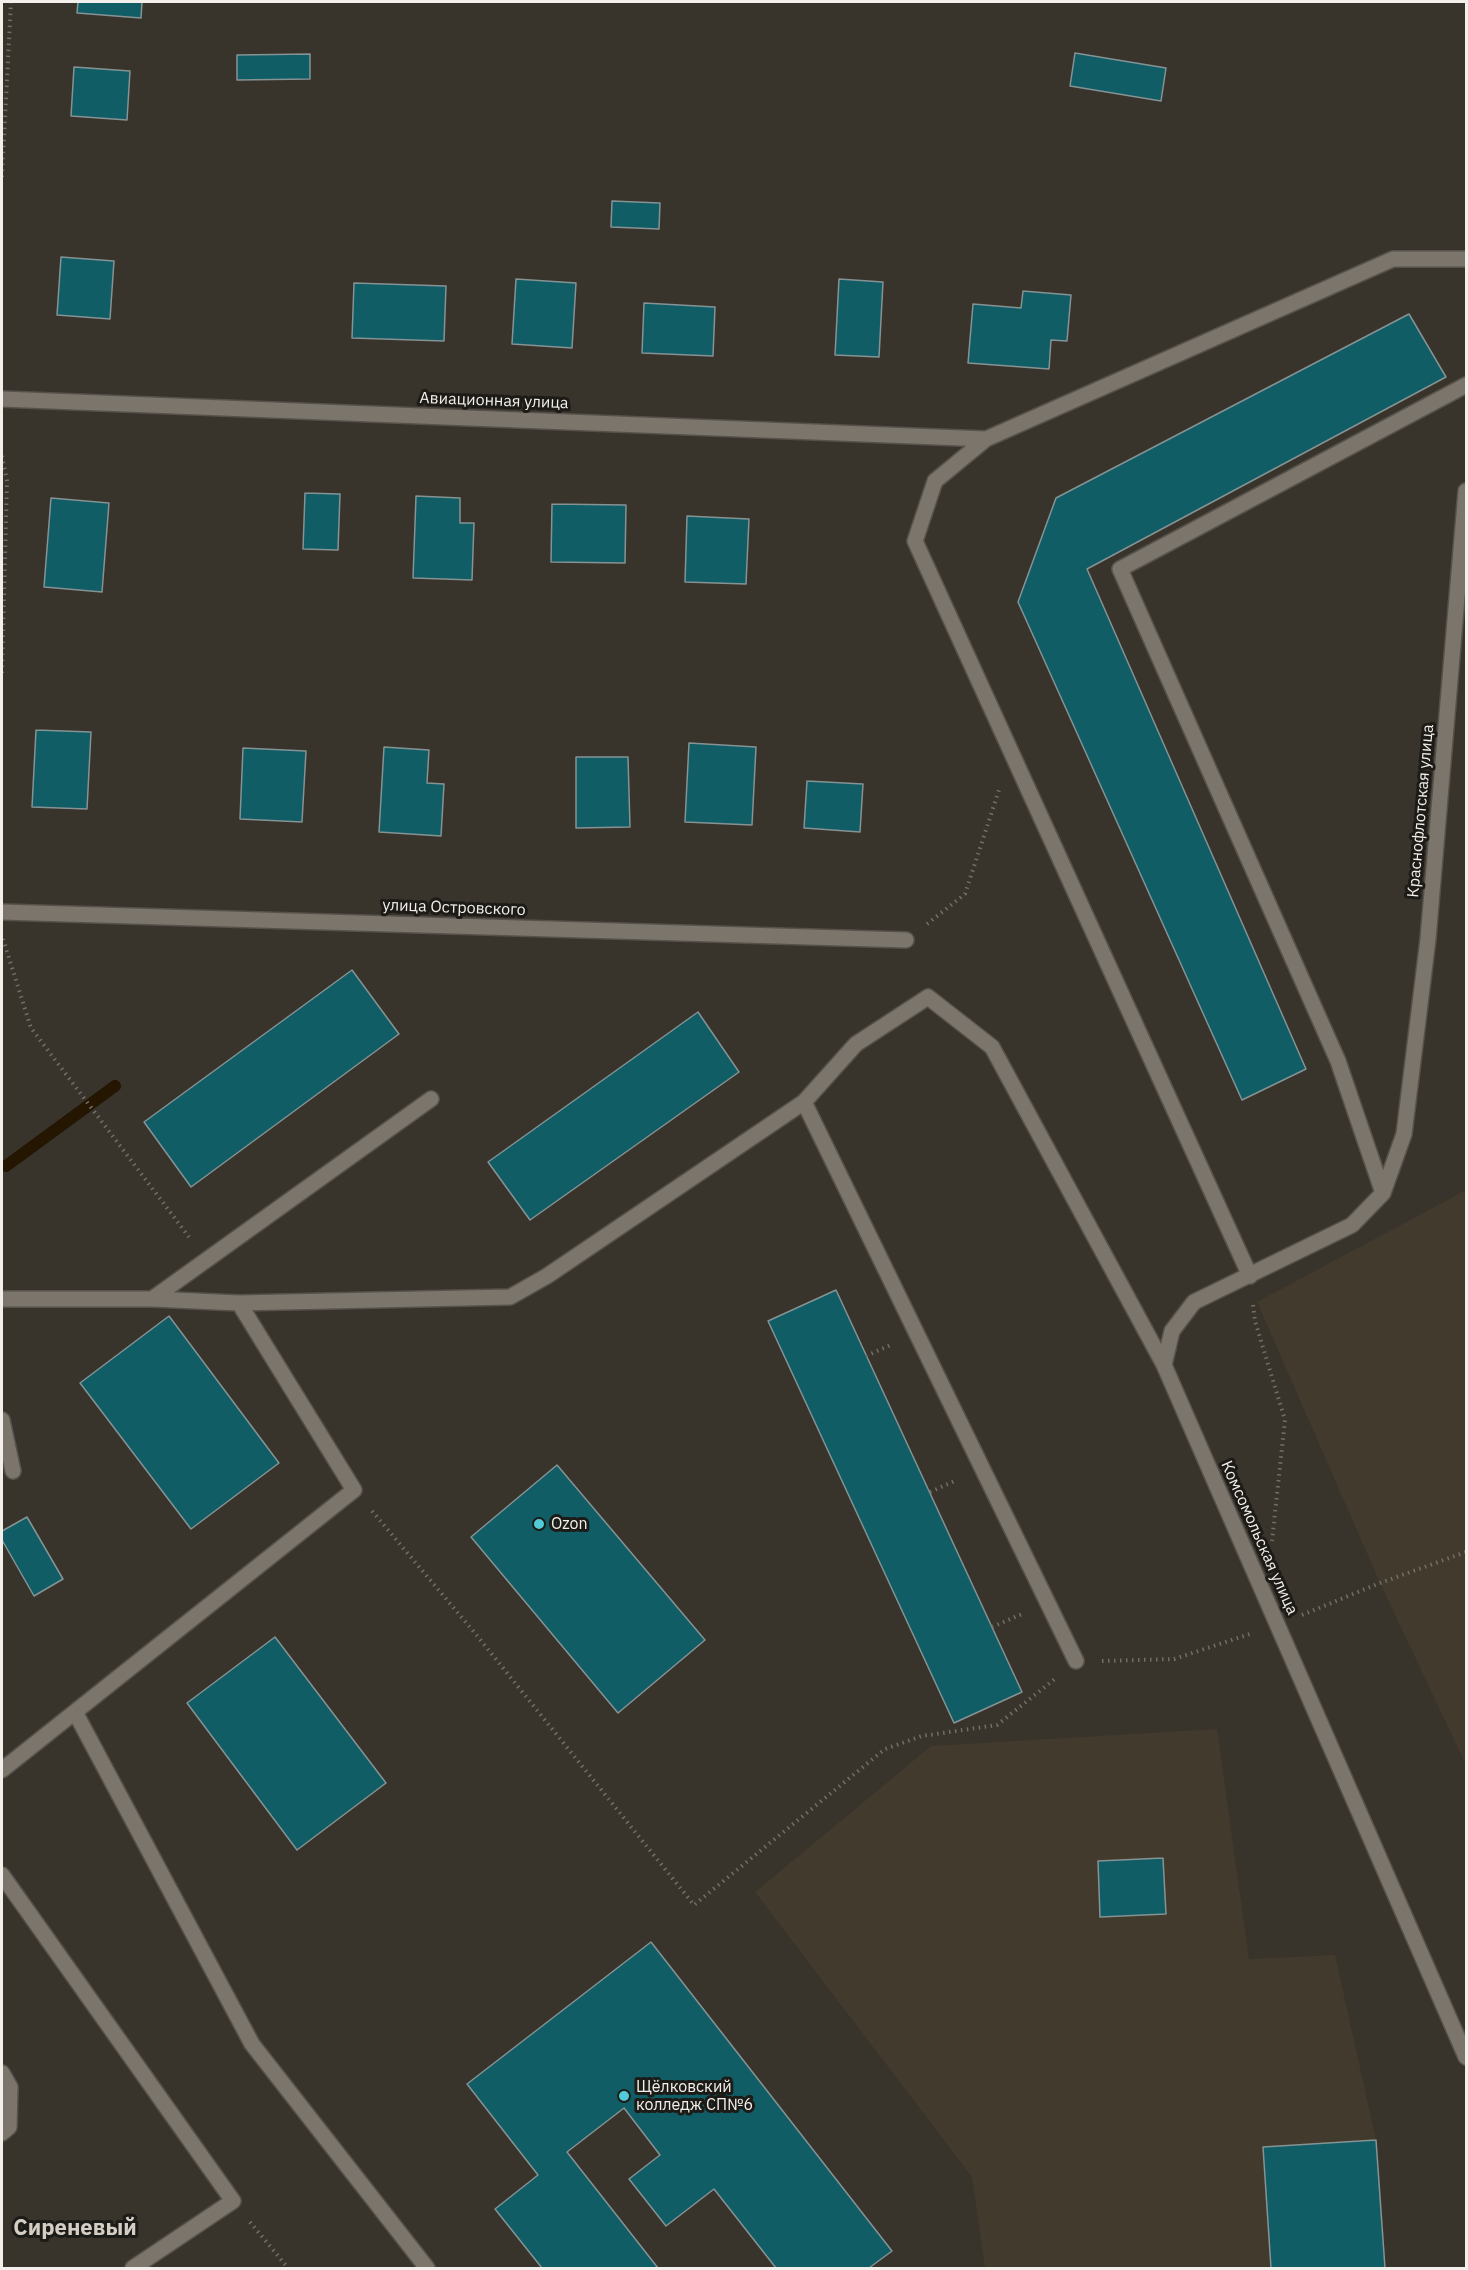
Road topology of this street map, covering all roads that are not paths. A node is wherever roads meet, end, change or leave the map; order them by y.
1 (1467, 259) edge
2 (1467, 385) edge
3 (2, 399) edge
4 (986, 439) junction
5 (1467, 491) edge
6 (2, 912) edge
7 (906, 940) road end
8 (431, 1100) dead end
9 (804, 1102) junction
10 (1383, 1193) junction
11 (1250, 1276) junction
12 (2, 1299) edge
13 (152, 1299) junction
14 (239, 1303) junction
15 (1164, 1365) junction
16 (2, 1420) edge
17 (13, 1471) dead end
18 (1076, 1661) road end
19 (75, 1712) junction
20 (2, 1770) edge
21 (2, 1875) edge
22 (1467, 2057) edge
23 (2, 2073) edge
24 (2, 2133) edge
25 (134, 2268) edge
26 (428, 2268) edge

1 - 4 street
2 - 10 street
3 - 4 street, Авиационная улица
4 - 11 street
5 - 10 street, Краснофлотская улица
6 - 7 street, улица Островского
8 - 13 street
9 - 14 street
9 - 15 street, Комсомольская улица
9 - 18 street
10 - 11 street
11 - 15 street
12 - 13 street
13 - 14 street
14 - 19 street
15 - 22 street, Комсомольская улица
16 - 17 street
19 - 20 street
19 - 26 street
21 - 25 street
23 - 24 street

